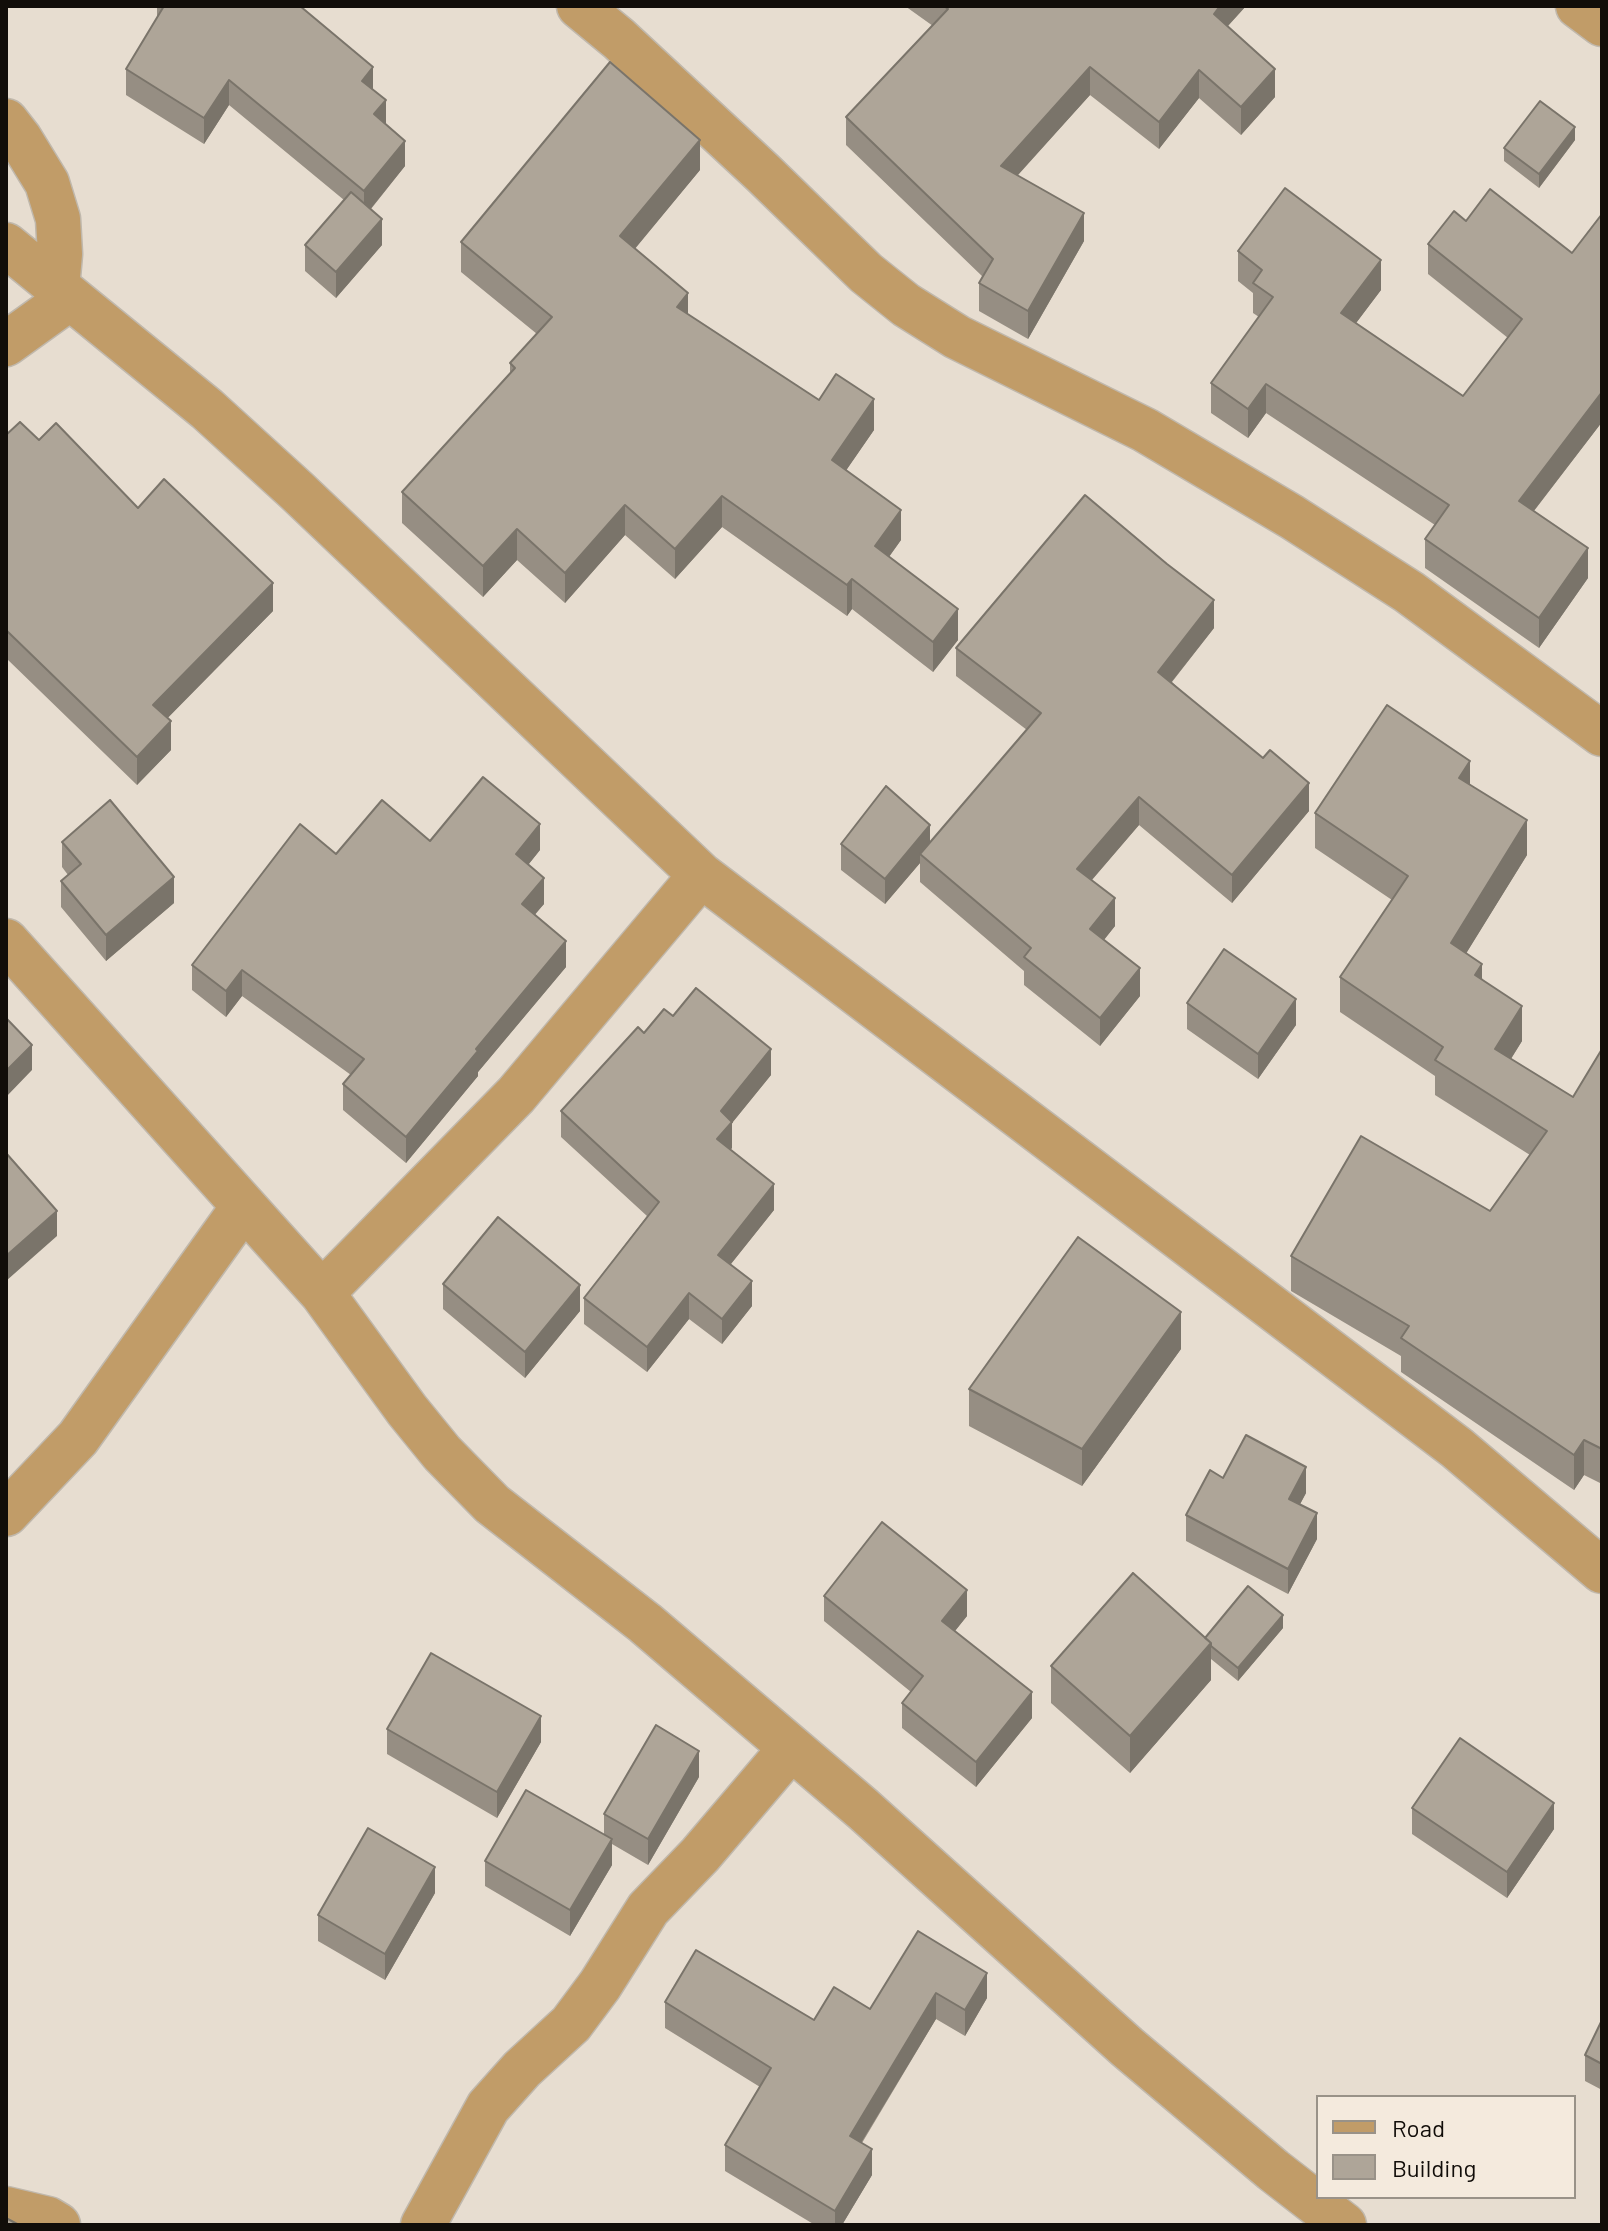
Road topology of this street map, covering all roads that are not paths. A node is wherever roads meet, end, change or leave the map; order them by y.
1 (579, 6) edge
2 (1578, 6) edge
3 (1602, 24) edge
4 (6, 121) edge
5 (6, 245) edge
6 (64, 293) junction
7 (6, 344) edge
8 (1602, 734) edge
9 (701, 875) junction
10 (6, 941) edge
11 (244, 1206) junction
12 (322, 1293) junction
13 (6, 1514) edge
14 (1602, 1571) edge
15 (791, 1748) junction
16 (6, 2209) edge
17 (58, 2225) edge
18 (423, 2225) edge
19 (1344, 2225) edge

1 - 8 street
2 - 3 street
4 - 6 street
5 - 6 street
6 - 7 street
6 - 9 street
9 - 12 street
9 - 14 street
10 - 11 street
11 - 12 street
11 - 13 street
12 - 15 street
15 - 18 street
15 - 19 street
16 - 17 street

